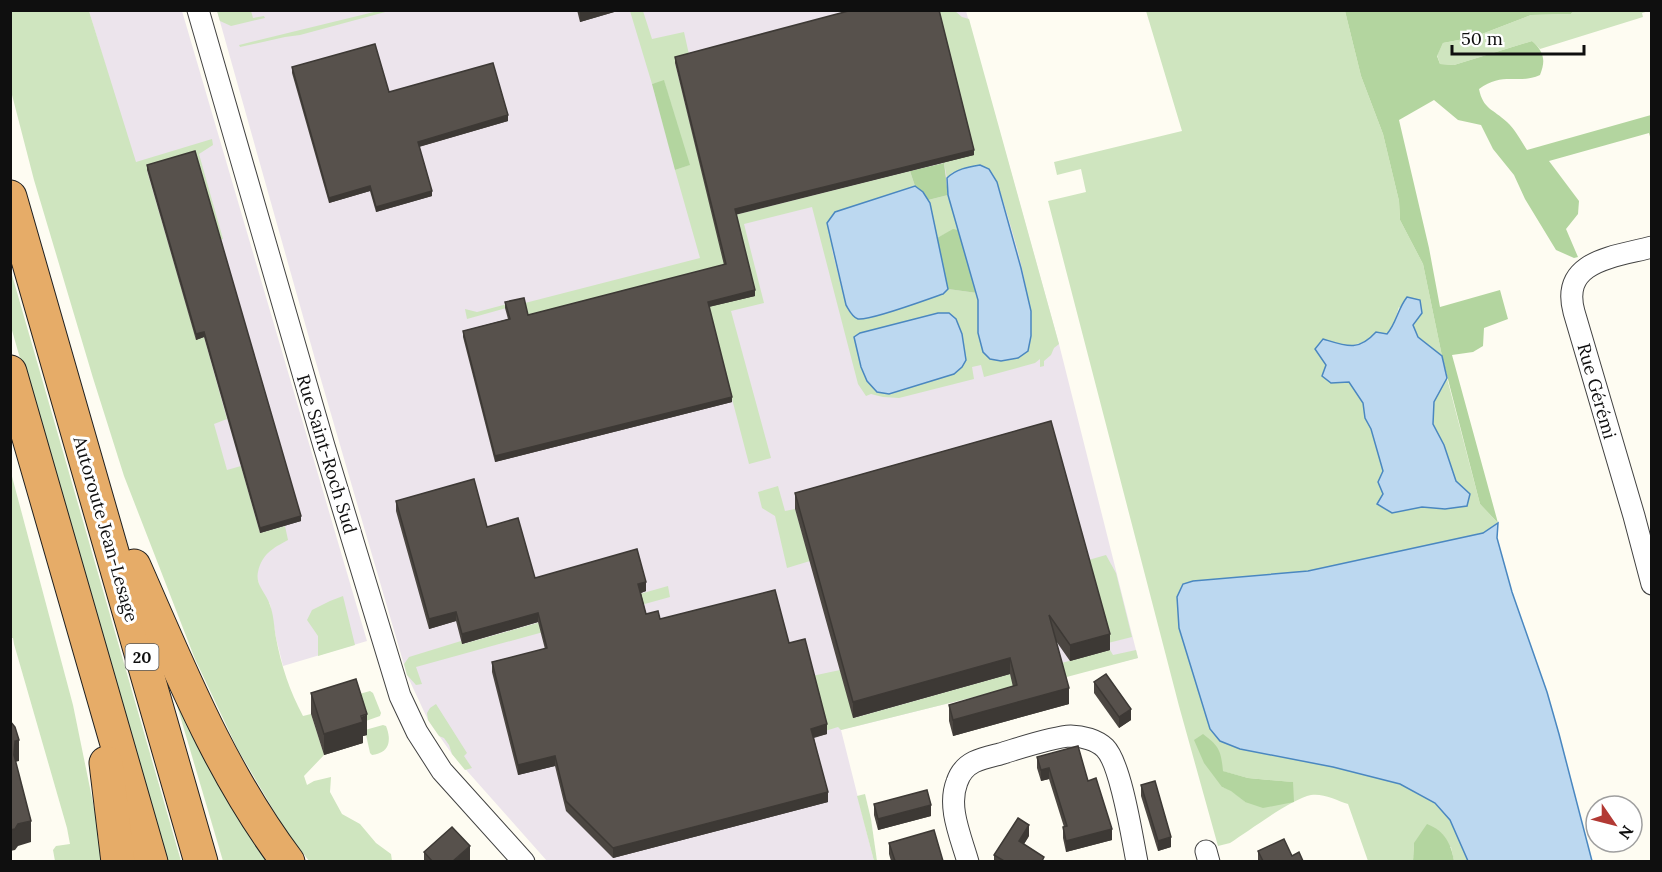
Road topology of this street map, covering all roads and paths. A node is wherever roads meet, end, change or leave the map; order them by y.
1 (198, 10) edge
2 (10, 197) edge
3 (1652, 247) edge
4 (10, 372) edge
5 (84, 452) junction
6 (1652, 585) edge
7 (96, 672) junction
8 (118, 861) edge
9 (151, 861) edge
10 (201, 861) edge
11 (288, 861) edge
12 (524, 861) edge
13 (968, 861) edge
14 (1137, 861) edge

1 - 12 street, Rue Saint-Roch Sud
2 - 5 highway, Autoroute Jean-Lesage / 20
3 - 6 street, Rue Gérémi
4 - 7 highway
5 - 10 highway, Autoroute Jean-Lesage / 20
5 - 11 highway
7 - 8 highway
7 - 9 highway
13 - 14 street

